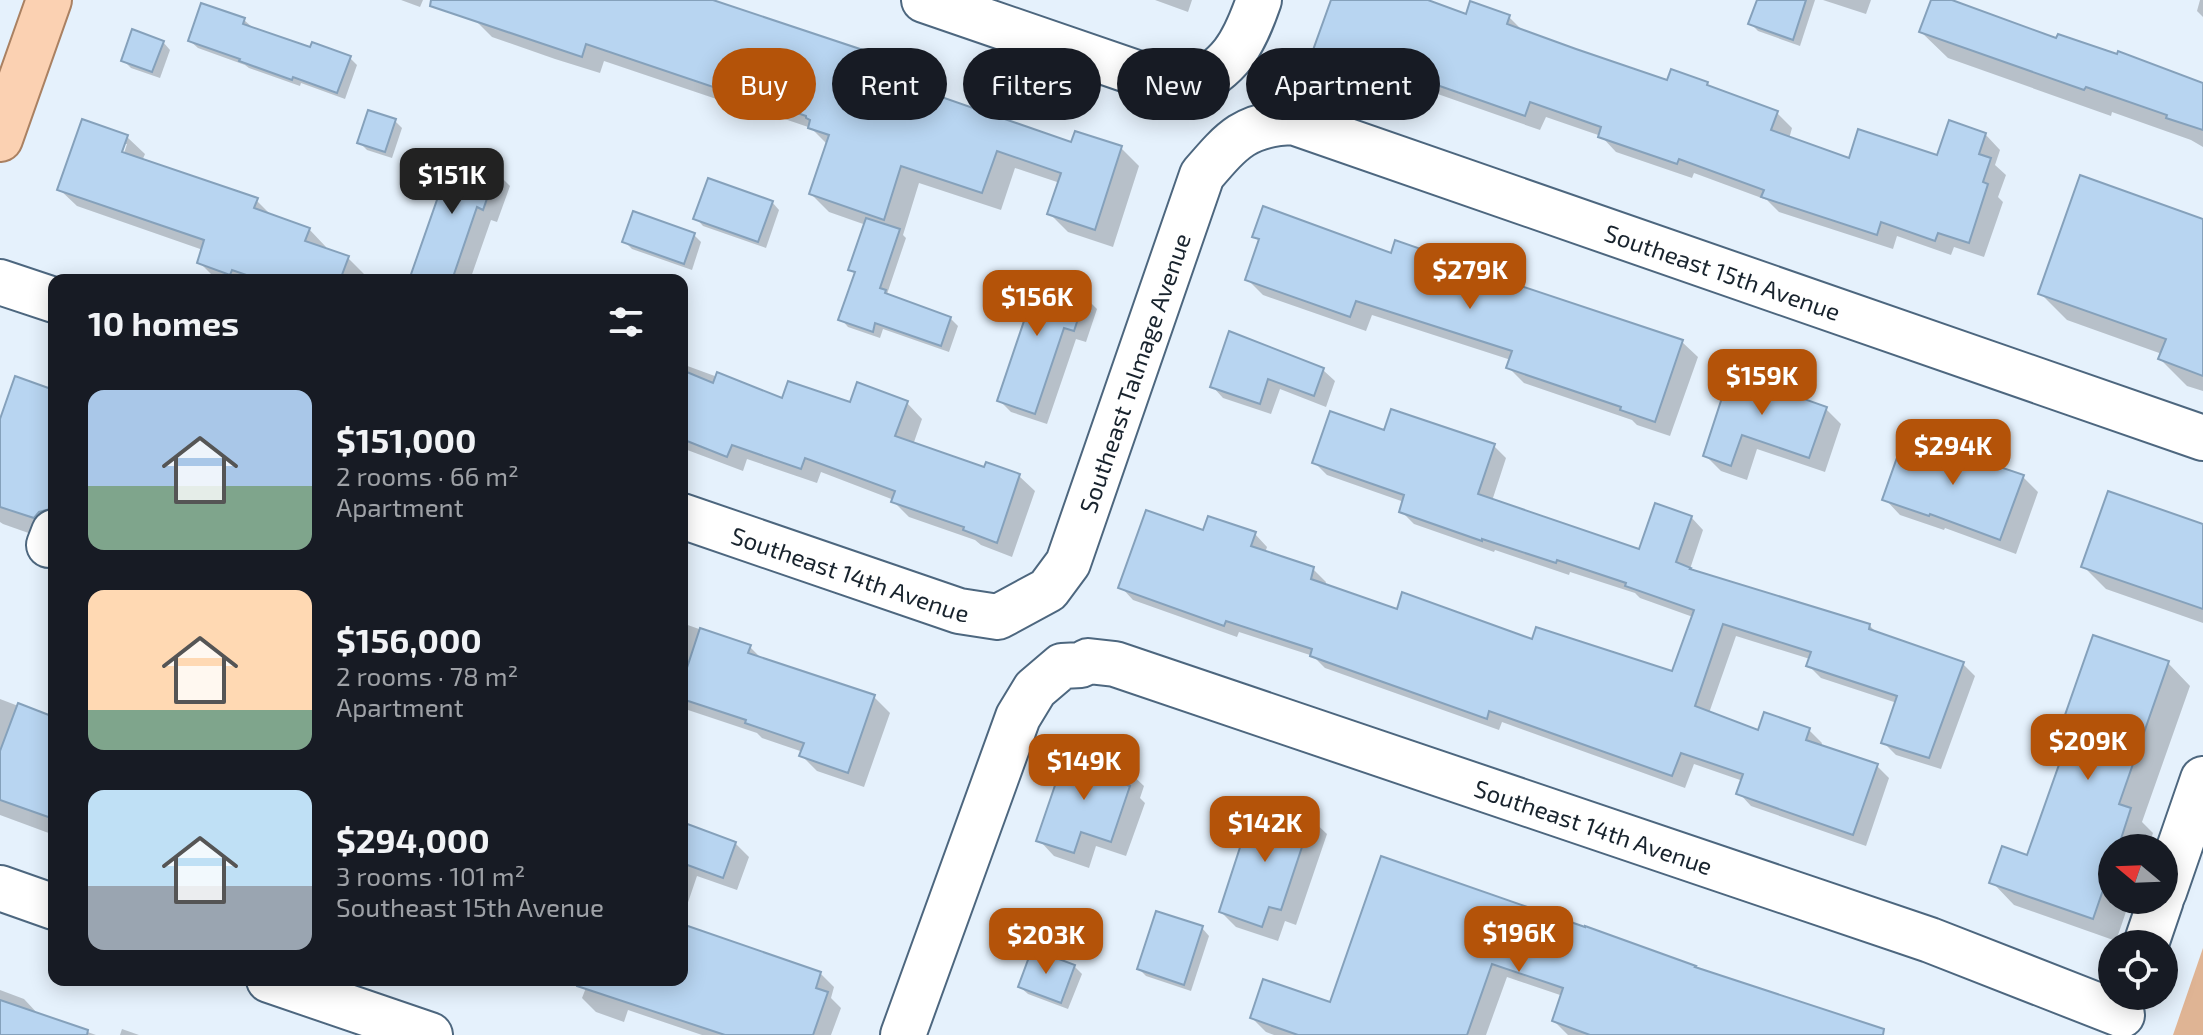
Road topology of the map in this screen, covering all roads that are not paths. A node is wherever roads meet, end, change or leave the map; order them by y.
1 (49, 0) edge
2 (924, 0) edge
3 (1259, 0) edge
4 (1243, 133) joint
5 (0, 139) edge
6 (0, 282) edge
7 (48, 298) edge
8 (2203, 438) edge
9 (688, 518) edge
10 (1018, 608) joint
11 (2203, 779) edge
12 (2178, 851) edge
13 (0, 888) edge
14 (48, 905) edge
15 (287, 986) edge
16 (2122, 1015) edge
17 (430, 1035) edge
18 (903, 1035) edge

1 - 5 main road
2 - 3 street
4 - 8 street, Southeast 15th Avenue
4 - 10 street, Southeast Talmage Avenue
6 - 7 street
9 - 10 street, Southeast 14th Avenue
11 - 12 street
13 - 14 street
15 - 17 street
16 - 18 street, Southeast 14th Avenue

